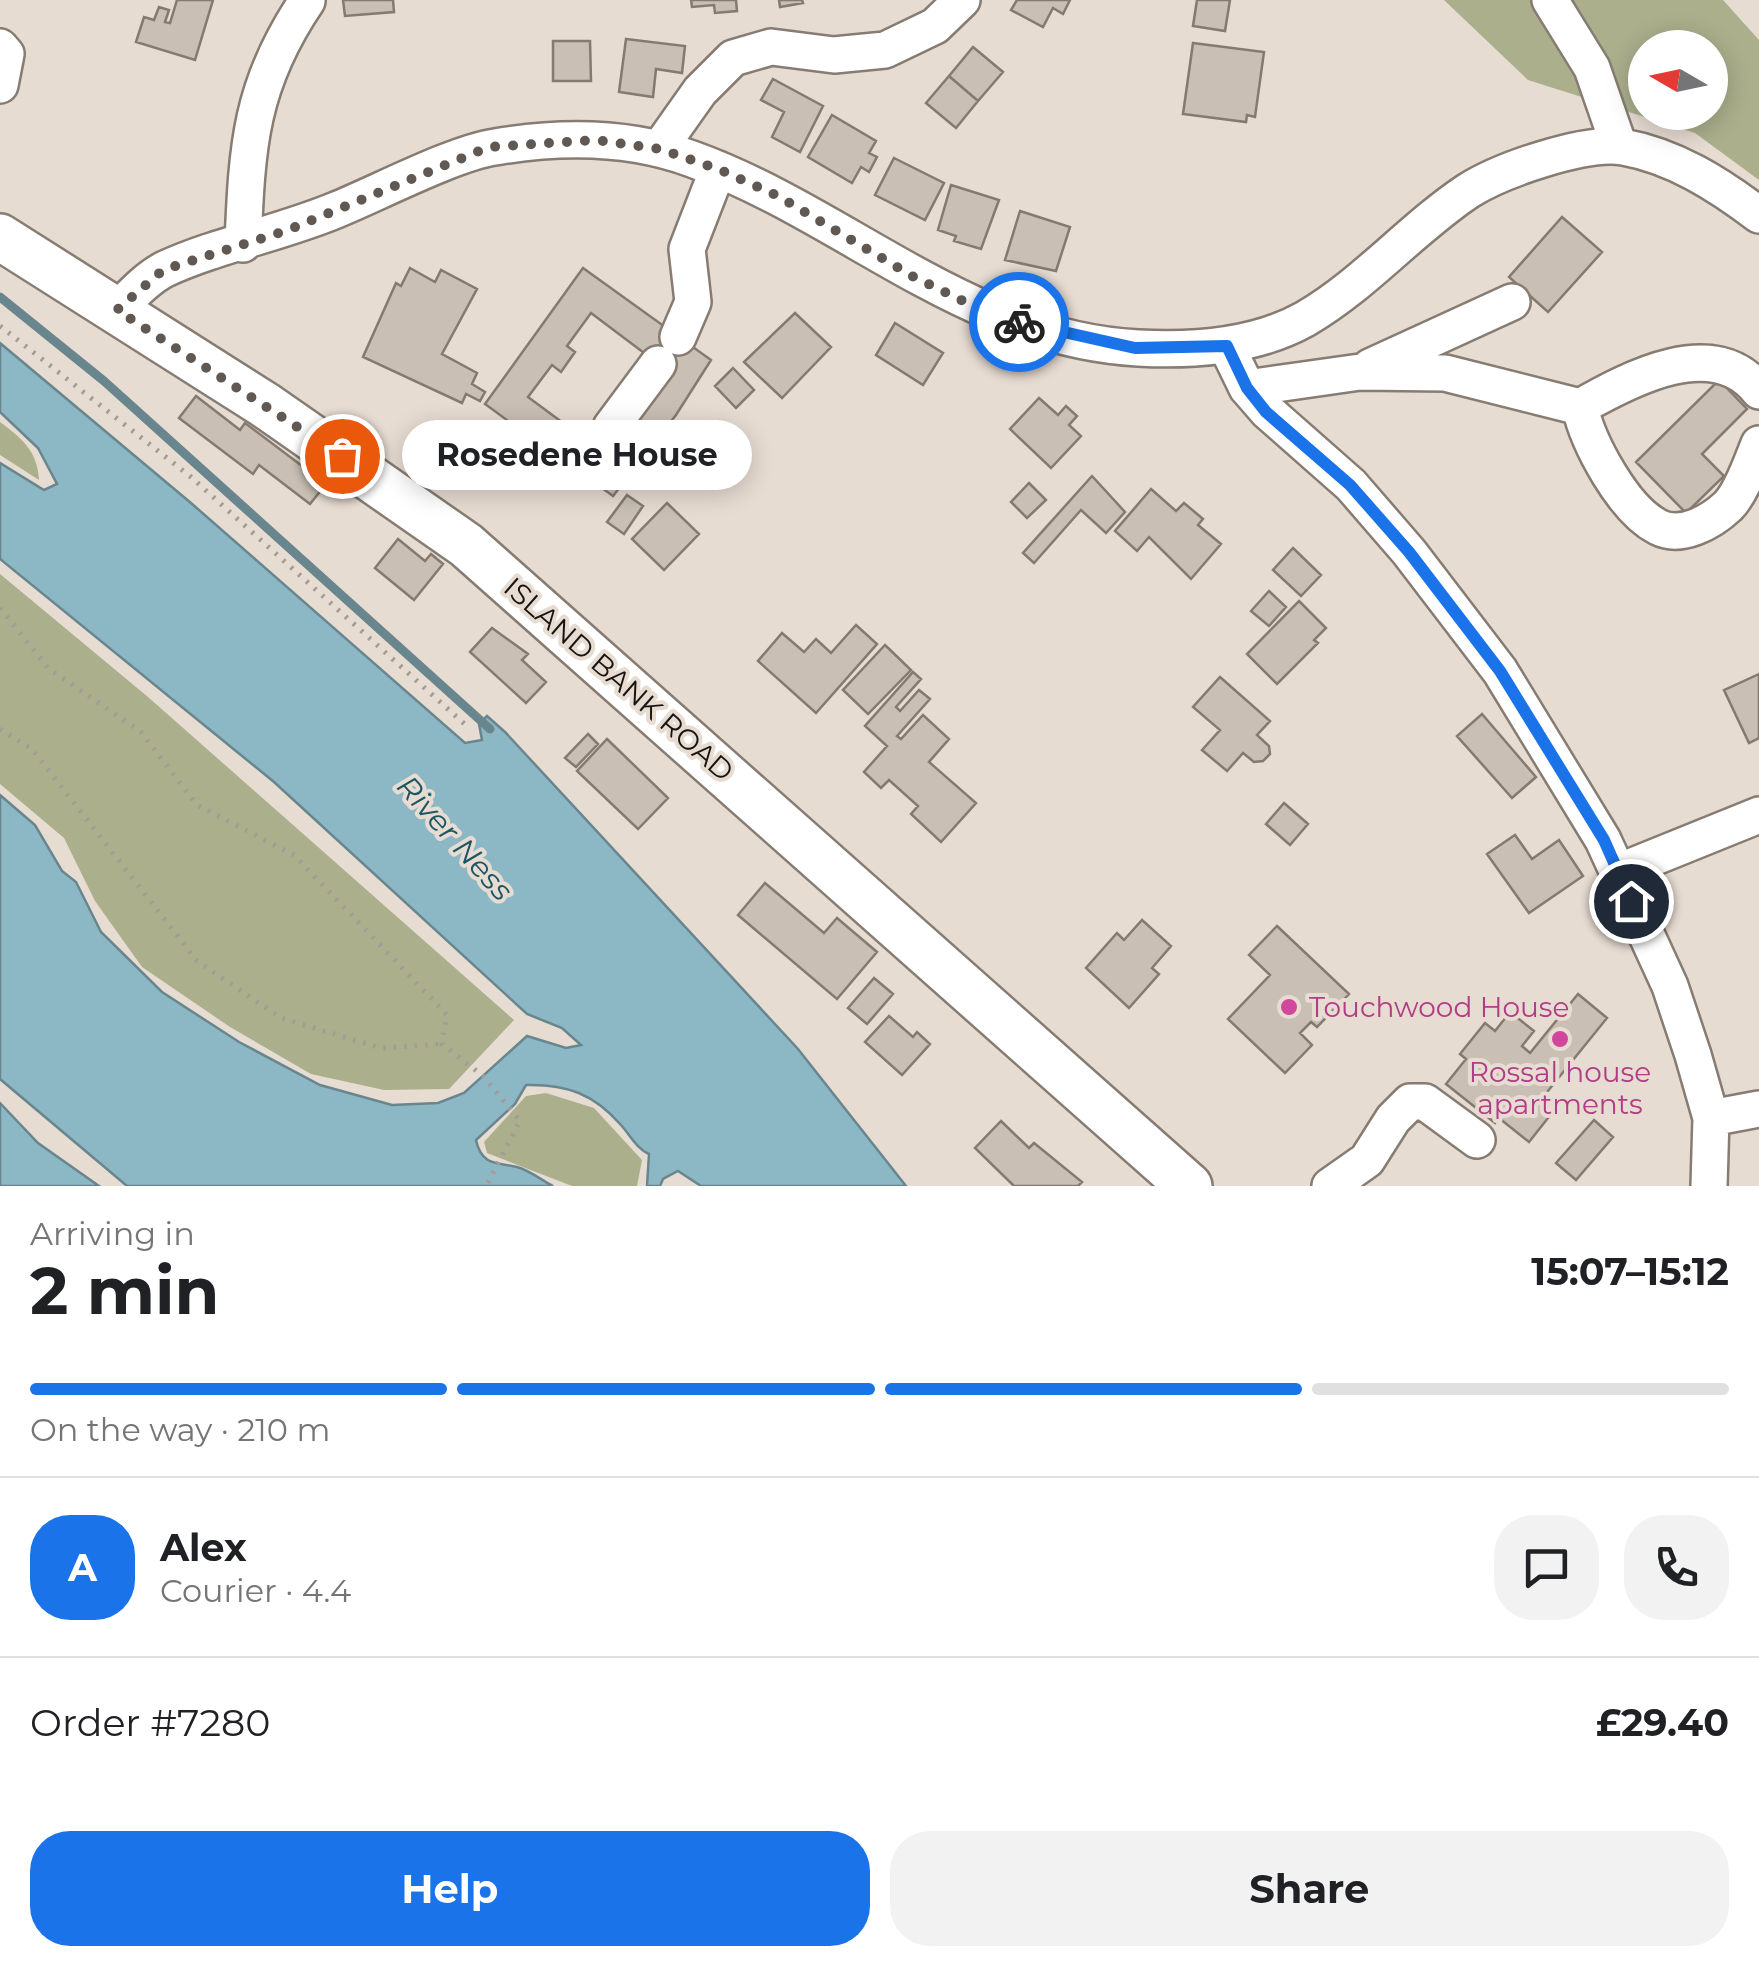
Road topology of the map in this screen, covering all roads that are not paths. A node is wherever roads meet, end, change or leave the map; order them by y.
1 (962, 0) edge
2 (1550, 0) edge
3 (308, 1) edge
4 (0, 47) edge
5 (0, 84) edge
6 (1619, 146) junction
7 (660, 149) junction
8 (718, 169) junction
9 (1759, 215) edge
10 (0, 237) edge
11 (243, 244) junction
12 (1512, 302) dead end
13 (117, 310) junction
14 (1227, 346) junction
15 (1360, 372) junction
16 (1247, 388) junction
17 (1759, 391) edge
18 (1580, 407) junction
19 (612, 428) dead end
20 (1759, 444) edge
21 (1759, 815) edge
22 (1618, 872) junction
23 (1759, 1109) edge
24 (1711, 1118) junction
25 (1477, 1140) dead end
26 (1189, 1186) edge
27 (1330, 1186) edge
28 (1708, 1186) edge

1 - 7 street
2 - 6 street
3 - 11 street
4 - 5 street
6 - 9 street
6 - 14 street
7 - 8 street
7 - 11 street
8 - 14 street
8 - 19 street
10 - 13 main road, ISLAND BANK ROAD
11 - 13 street
12 - 15 street
13 - 26 main road, ISLAND BANK ROAD
14 - 16 street
15 - 16 street
15 - 18 street
16 - 22 street
17 - 18 street
18 - 20 street
21 - 22 street
22 - 24 street
23 - 24 street
24 - 28 street
25 - 27 street

